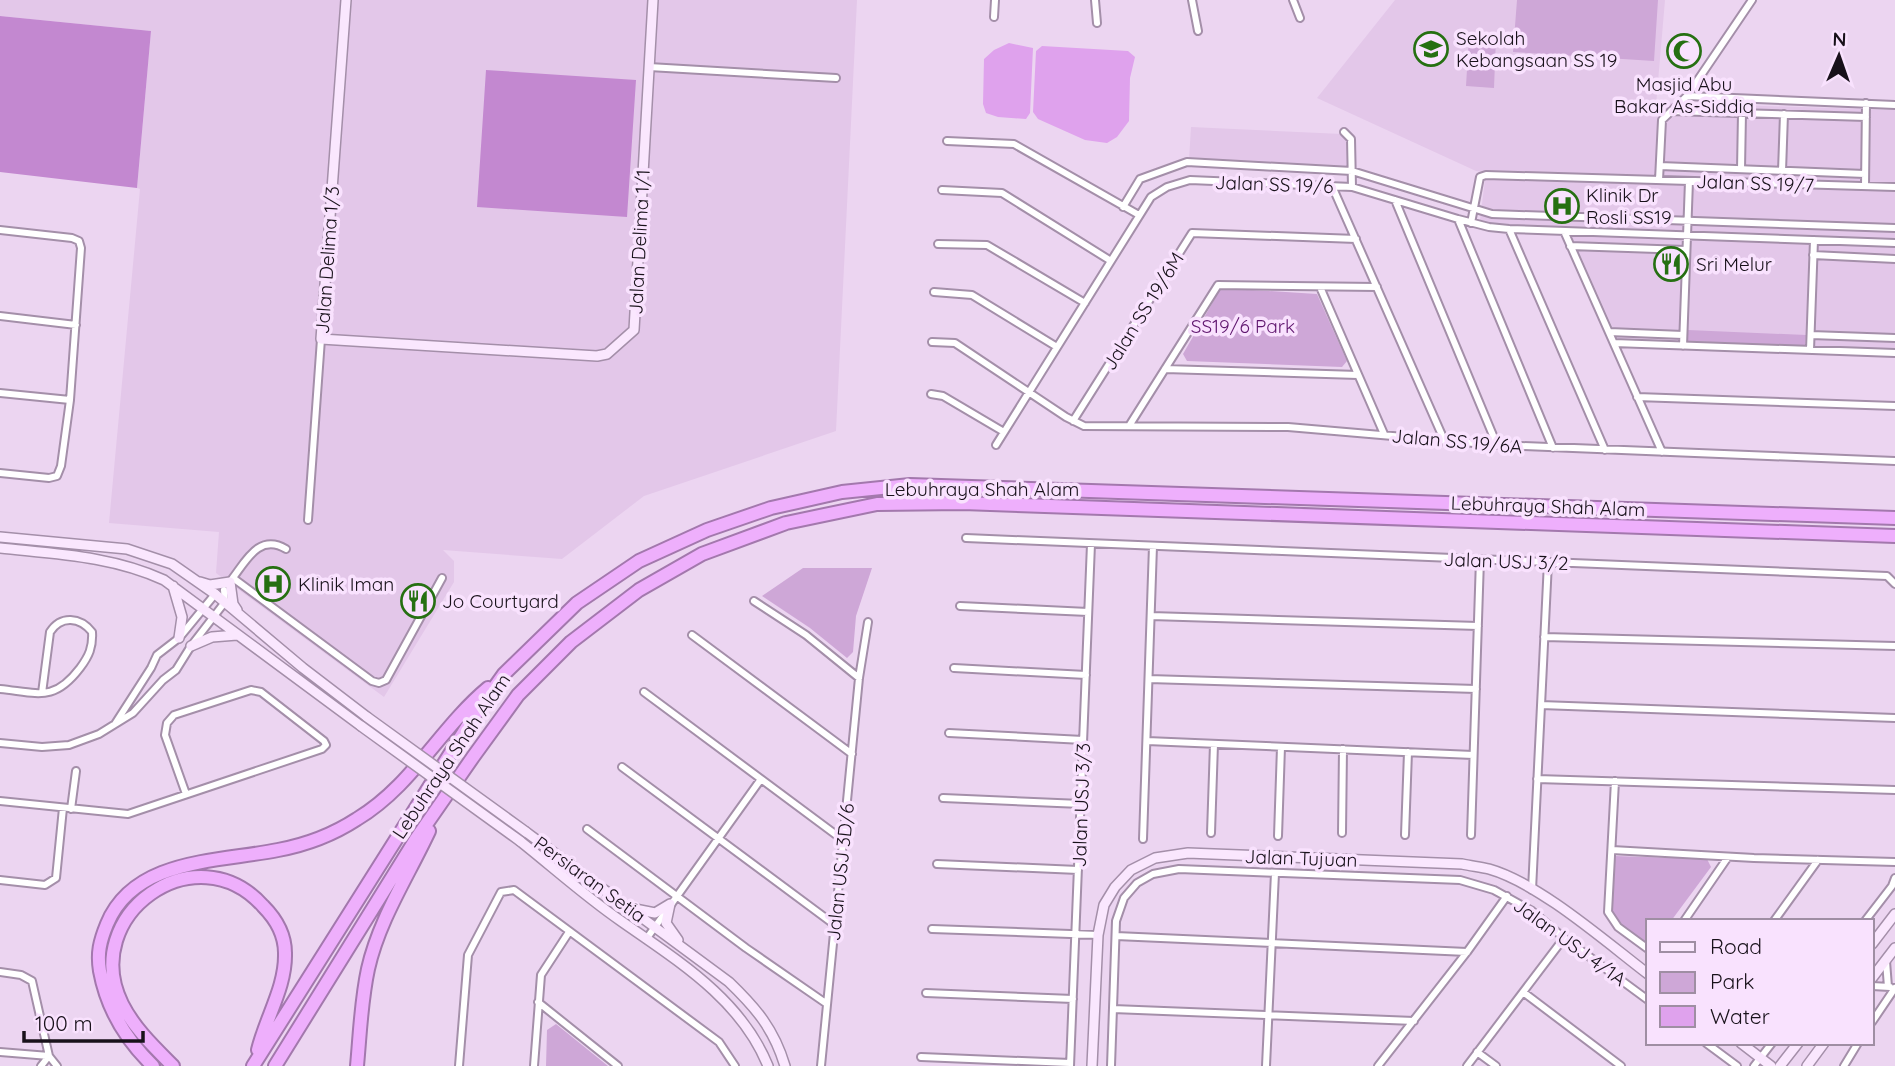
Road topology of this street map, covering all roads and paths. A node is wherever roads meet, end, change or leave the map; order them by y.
1 (346, 0) edge
2 (653, 0) edge
3 (995, 0) edge
4 (1095, 0) edge
5 (1192, 0) edge
6 (1293, 0) edge
7 (1752, 0) edge
8 (994, 17) dead end
9 (1300, 18) dead end
10 (1097, 23) dead end
11 (1198, 31) dead end
12 (649, 67) junction
13 (835, 78) dead end
14 (1687, 96) junction
15 (1866, 103) junction
16 (1895, 105) edge
17 (1671, 111) junction
18 (1742, 113) junction
19 (1784, 114) junction
20 (1866, 117) junction
21 (1344, 132) dead end
22 (947, 141) dead end
23 (1660, 166) junction
24 (1741, 169) junction
25 (1782, 170) junction
26 (1352, 171) junction
27 (1865, 174) junction
28 (1659, 180) junction
29 (1689, 181) junction
30 (1332, 186) junction
31 (1865, 186) junction
32 (1352, 187) junction
33 (1895, 187) edge
34 (942, 190) dead end
35 (1395, 200) junction
36 (1123, 207) junction
37 (1475, 208) junction
38 (1139, 215) junction
39 (1458, 219) junction
40 (1687, 221) junction
41 (1471, 223) junction
42 (1895, 228) edge
43 (1509, 229) junction
44 (0, 230) edge
45 (1564, 231) junction
46 (1687, 236) junction
47 (1356, 239) junction
48 (1814, 240) junction
49 (1895, 243) edge
50 (938, 244) dead end
51 (1570, 246) junction
52 (1686, 250) junction
53 (1813, 256) junction
54 (1895, 259) edge
55 (1111, 261) junction
56 (1377, 286) junction
57 (1320, 287) junction
58 (934, 292) dead end
59 (1085, 303) junction
60 (0, 317) edge
61 (76, 326) junction
62 (1609, 332) junction
63 (1683, 335) junction
64 (1811, 335) junction
65 (1895, 338) edge
66 (321, 339) junction
67 (932, 342) dead end
68 (1614, 343) junction
69 (1682, 346) junction
70 (1057, 347) junction
71 (1810, 350) junction
72 (1895, 353) edge
73 (1165, 369) junction
74 (1358, 374) junction
75 (1030, 391) junction
76 (0, 393) edge
77 (931, 394) dead end
78 (1637, 397) junction
79 (70, 400) junction
80 (1895, 406) edge
81 (1073, 421) junction
82 (1129, 426) junction
83 (1004, 432) junction
84 (1384, 434) junction
85 (1445, 442) junction
86 (996, 445) dead end
87 (1497, 445) junction
88 (1553, 447) junction
89 (1605, 450) junction
90 (1662, 452) junction
91 (1895, 461) edge
92 (0, 473) edge
93 (1895, 518) edge
94 (308, 520) dead end
95 (1895, 536) edge
96 (0, 537) edge
97 (966, 538) dead end
98 (1091, 544) junction
99 (1153, 547) junction
100 (0, 548) edge
101 (286, 549) dead end
102 (1480, 559) junction
103 (1548, 562) junction
104 (442, 578) dead end
105 (195, 580) junction
106 (1895, 584) edge
107 (173, 586) junction
108 (226, 586) junction
109 (754, 601) dead end
110 (225, 602) junction
111 (960, 606) dead end
112 (203, 609) junction
113 (1088, 612) junction
114 (1151, 616) junction
115 (241, 617) junction
116 (214, 618) junction
117 (868, 622) dead end
118 (1478, 626) junction
119 (237, 635) junction
120 (692, 635) dead end
121 (1544, 637) junction
122 (179, 638) junction
123 (191, 646) junction
124 (1895, 646) edge
125 (954, 668) dead end
126 (504, 674) junction
127 (1086, 675) junction
128 (859, 678) junction
129 (1149, 679) junction
130 (0, 689) edge
131 (1476, 689) junction
132 (644, 692) dead end
133 (42, 693) junction
134 (1541, 705) junction
135 (1895, 718) edge
136 (114, 726) junction
137 (949, 733) dead end
138 (1083, 740) junction
139 (1147, 741) junction
140 (0, 743) edge
141 (1214, 744) junction
142 (1281, 747) junction
143 (1343, 749) junction
144 (1408, 752) junction
145 (852, 754) junction
146 (1473, 755) junction
147 (622, 767) dead end
148 (76, 771) dead end
149 (761, 779) junction
150 (1537, 779) junction
151 (1615, 781) junction
152 (1895, 790) edge
153 (186, 794) junction
154 (446, 796) junction
155 (943, 798) dead end
156 (0, 801) edge
157 (1081, 804) junction
158 (63, 808) junction
159 (71, 809) junction
160 (587, 829) dead end
161 (1211, 833) dead end
162 (1342, 833) dead end
163 (1405, 835) dead end
164 (1471, 835) dead end
165 (1278, 836) dead end
166 (718, 838) junction
167 (1143, 839) dead end
168 (843, 840) junction
169 (1612, 850) junction
170 (1728, 857) junction
171 (1818, 860) junction
172 (1895, 862) edge
173 (937, 864) dead end
174 (1078, 870) junction
175 (1275, 873) junction
176 (1895, 878) edge
177 (0, 880) edge
178 (1532, 890) junction
179 (676, 896) junction
180 (1507, 896) junction
181 (670, 904) junction
182 (629, 908) junction
183 (1895, 914) edge
184 (1685, 919) edge
185 (1775, 919) edge
186 (1867, 919) edge
187 (835, 925) junction
188 (654, 926) junction
189 (932, 929) dead end
190 (569, 932) junction
191 (1076, 934) junction
192 (1098, 935) junction
193 (1116, 936) junction
194 (647, 937) junction
195 (1564, 938) junction
196 (1874, 941) edge
197 (1272, 943) junction
198 (1646, 948) edge
199 (1895, 948) edge
200 (686, 950) junction
201 (1467, 952) junction
202 (1885, 961) junction
203 (0, 972) edge
204 (1646, 973) edge
205 (1874, 975) edge
206 (1874, 986) edge
207 (1893, 987) edge
208 (1523, 992) junction
209 (926, 993) dead end
210 (1073, 999) junction
211 (1646, 999) edge
212 (538, 1002) junction
213 (828, 1004) junction
214 (1113, 1009) junction
215 (1269, 1015) junction
216 (1874, 1019) edge
217 (1414, 1021) junction
218 (1709, 1045) edge
219 (1743, 1045) edge
220 (1771, 1045) edge
221 (1796, 1045) edge
222 (1823, 1045) edge
223 (1857, 1045) edge
224 (0, 1052) edge
225 (1477, 1052) junction
226 (49, 1056) junction
227 (921, 1057) dead end
228 (1758, 1062) edge
229 (253, 1065) edge
230 (1070, 1065) edge
231 (41, 1066) edge
232 (57, 1066) edge
233 (153, 1066) edge
234 (173, 1066) edge
235 (275, 1066) edge
236 (357, 1066) edge
237 (459, 1066) edge
238 (534, 1066) edge
239 (618, 1066) edge
240 (735, 1066) edge
241 (768, 1066) edge
242 (785, 1066) edge
243 (821, 1066) edge
244 (1092, 1066) edge
245 (1111, 1066) edge
246 (1266, 1066) edge
247 (1378, 1066) edge
248 (1467, 1066) edge
249 (1496, 1066) edge
250 (1621, 1066) edge
251 (1737, 1066) edge
252 (1772, 1066) edge
253 (1780, 1066) edge
254 (1807, 1066) edge
255 (1844, 1066) edge

1 - 66 main road, Jalan Delima 1/3
2 - 12 main road, Jalan Delima 1/1
3 - 8 street
4 - 10 street
5 - 11 street
6 - 9 street
7 - 14 street
12 - 13 street
12 - 66 main road, Jalan Delima 1/1
14 - 15 street
14 - 17 street
15 - 16 street
15 - 20 street
17 - 18 street
17 - 23 street
18 - 19 street
18 - 24 street
19 - 20 street
19 - 25 street
20 - 27 street
21 - 26 street
22 - 36 street
23 - 24 street
23 - 28 street
24 - 25 street
25 - 27 street
26 - 32 street
26 - 36 street
26 - 37 street
27 - 31 street
28 - 29 street, Jalan SS 19/7
28 - 37 street, Jalan SS 19/7
29 - 31 street, Jalan SS 19/7
29 - 40 street
30 - 32 street, Jalan SS 19/6
30 - 38 street, Jalan SS 19/6
30 - 47 street
31 - 33 street, Jalan SS 19/7
32 - 35 street, Jalan SS 19/6
34 - 55 street
35 - 39 street, Jalan SS 19/6
35 - 87 street
36 - 38 street
37 - 40 street, Jalan SS 19/7
37 - 41 street, Jalan SS 19/7
38 - 55 street, Jalan SS 19/6
39 - 41 street, Jalan SS 19/6
39 - 88 street
40 - 42 street, Jalan SS 19/7
40 - 46 street
41 - 43 street, Jalan SS 19/6
43 - 45 street, Jalan SS 19/6
43 - 89 street
44 - 61 street
45 - 46 street, Jalan SS 19/6
45 - 51 street
46 - 48 street, Jalan SS 19/6
46 - 52 street
47 - 56 street
47 - 81 street, Jalan SS 19/6M
48 - 49 street, Jalan SS 19/6
48 - 53 street
50 - 59 street
51 - 52 street
51 - 62 street
52 - 63 street
53 - 54 street
53 - 64 street
55 - 59 street, Jalan SS 19/6
56 - 57 street
56 - 85 street
57 - 73 street
57 - 74 street
58 - 70 street
59 - 70 street, Jalan SS 19/6
60 - 61 street
61 - 79 street
62 - 63 street
62 - 68 street
63 - 69 street
64 - 65 street
64 - 71 street
66 - 94 street, Jalan Delima 1/3
67 - 75 street, Jalan SS 19/6A
68 - 69 street
68 - 78 street
69 - 71 street
70 - 75 street, Jalan SS 19/6
71 - 72 street
73 - 74 street
73 - 82 street
74 - 84 street
75 - 81 street, Jalan SS 19/6A
75 - 83 street, Jalan SS 19/6
76 - 79 street
77 - 83 street
78 - 80 street
78 - 90 street
79 - 92 street
81 - 82 street, Jalan SS 19/6A
82 - 84 street, Jalan SS 19/6A
83 - 86 street, Jalan SS 19/6
84 - 85 street, Jalan SS 19/6A
85 - 87 street, Jalan SS 19/6A
87 - 88 street, Jalan SS 19/6A
88 - 89 street, Jalan SS 19/6A
89 - 90 street, Jalan SS 19/6A
90 - 91 street, Jalan SS 19/6A
93 - 126 highway, Lebuhraya Shah Alam
95 - 154 highway, Lebuhraya Shah Alam
96 - 105 main road, Persiaran Setia
97 - 98 street
98 - 99 street, Jalan USJ 3/2
98 - 113 street, Jalan USJ 3/3
99 - 102 street, Jalan USJ 3/2
99 - 114 street
100 - 107 main road, Persiaran Setia
101 - 108 street
102 - 103 street, Jalan USJ 3/2
102 - 118 street
103 - 106 street, Jalan USJ 3/2
103 - 121 street
104 - 108 street
105 - 108 main road, Persiaran Setia
105 - 108 main road
107 - 112 main road, Persiaran Setia
107 - 122 main road
108 - 110 main road, Persiaran Setia
108 - 112 street
108 - 115 main road
109 - 128 street
110 - 115 main road, Persiaran Setia
110 - 116 street
111 - 113 street
112 - 116 main road, Persiaran Setia
112 - 122 street
113 - 127 street, Jalan USJ 3/3
114 - 118 street
114 - 129 street
115 - 182 main road, Persiaran Setia, bridge
116 - 119 main road, Persiaran Setia
116 - 123 street
117 - 128 street, Jalan USJ 3D/6
118 - 131 street
119 - 123 main road
119 - 194 main road, Persiaran Setia, bridge
120 - 145 street
121 - 124 street
121 - 134 street
122 - 136 street
123 - 136 street
125 - 127 street
126 - 229 highway, Lebuhraya Shah Alam
126 - 233 highway
127 - 138 street, Jalan USJ 3/3
128 - 145 street, Jalan USJ 3D/6
129 - 131 street
129 - 139 street
130 - 133 street
131 - 146 street
132 - 149 street
133 - 133 street
134 - 135 street
134 - 150 street
136 - 140 street
137 - 138 street
138 - 157 street, Jalan USJ 3/3
139 - 141 street
139 - 167 street
141 - 142 street
141 - 161 street
142 - 143 street
142 - 165 street
143 - 144 street
143 - 162 street
144 - 146 street
144 - 163 street
145 - 168 street, Jalan USJ 3D/6
146 - 164 street
147 - 166 street
148 - 159 street
149 - 166 street
149 - 168 street
150 - 151 street
150 - 178 street
151 - 152 street
151 - 169 street
153 - 153 street
153 - 159 street
154 - 235 highway, Lebuhraya Shah Alam
154 - 236 highway
155 - 157 street
156 - 158 street
157 - 174 street, Jalan USJ 3/3
158 - 159 street
158 - 177 street
160 - 179 street
166 - 179 street
166 - 187 street
168 - 187 street, Jalan USJ 3D/6
169 - 170 street
169 - 198 street
170 - 171 street
170 - 184 street
171 - 172 street
171 - 185 street
173 - 174 street
174 - 191 street, Jalan USJ 3/3
175 - 180 street, Jalan USJ 4/1A
175 - 193 street, Jalan USJ 4/1A
175 - 197 street
176 - 186 street
178 - 192 main road, Jalan Tujuan
178 - 204 main road, Jalan Tujuan
179 - 181 street
179 - 213 street
180 - 195 street, Jalan USJ 4/1A
180 - 201 street
181 - 182 main road
181 - 188 street
181 - 200 main road
182 - 188 main road, Persiaran Setia
183 - 196 main road
187 - 213 street, Jalan USJ 3D/6
188 - 194 street
188 - 200 main road, Persiaran Setia
189 - 191 street
190 - 212 street
190 - 237 street
190 - 240 street
191 - 192 street
191 - 210 street, Jalan USJ 3/3
192 - 244 main road, Jalan Tujuan
193 - 197 street
193 - 214 street, Jalan USJ 4/1A
194 - 241 main road, Persiaran Setia
195 - 208 street
195 - 211 street, Jalan USJ 4/1A
197 - 201 street
197 - 215 street
199 - 202 main road
200 - 242 main road, Persiaran Setia
201 - 217 street
202 - 205 main road
202 - 207 street
203 - 226 street
206 - 207 street
207 - 216 street
208 - 225 street
208 - 250 street
209 - 210 street
210 - 230 street, Jalan USJ 3/3
212 - 238 street
212 - 239 street
213 - 243 street, Jalan USJ 3D/6
214 - 215 street
214 - 245 street, Jalan USJ 4/1A
215 - 217 street
215 - 246 street
217 - 247 street
218 - 251 street
219 - 228 main road
220 - 228 street
221 - 253 main road
222 - 254 main road
223 - 255 street
224 - 226 street
225 - 248 street
225 - 249 street
226 - 231 street
226 - 232 street
227 - 230 street
228 - 252 main road
229 - 234 highway

